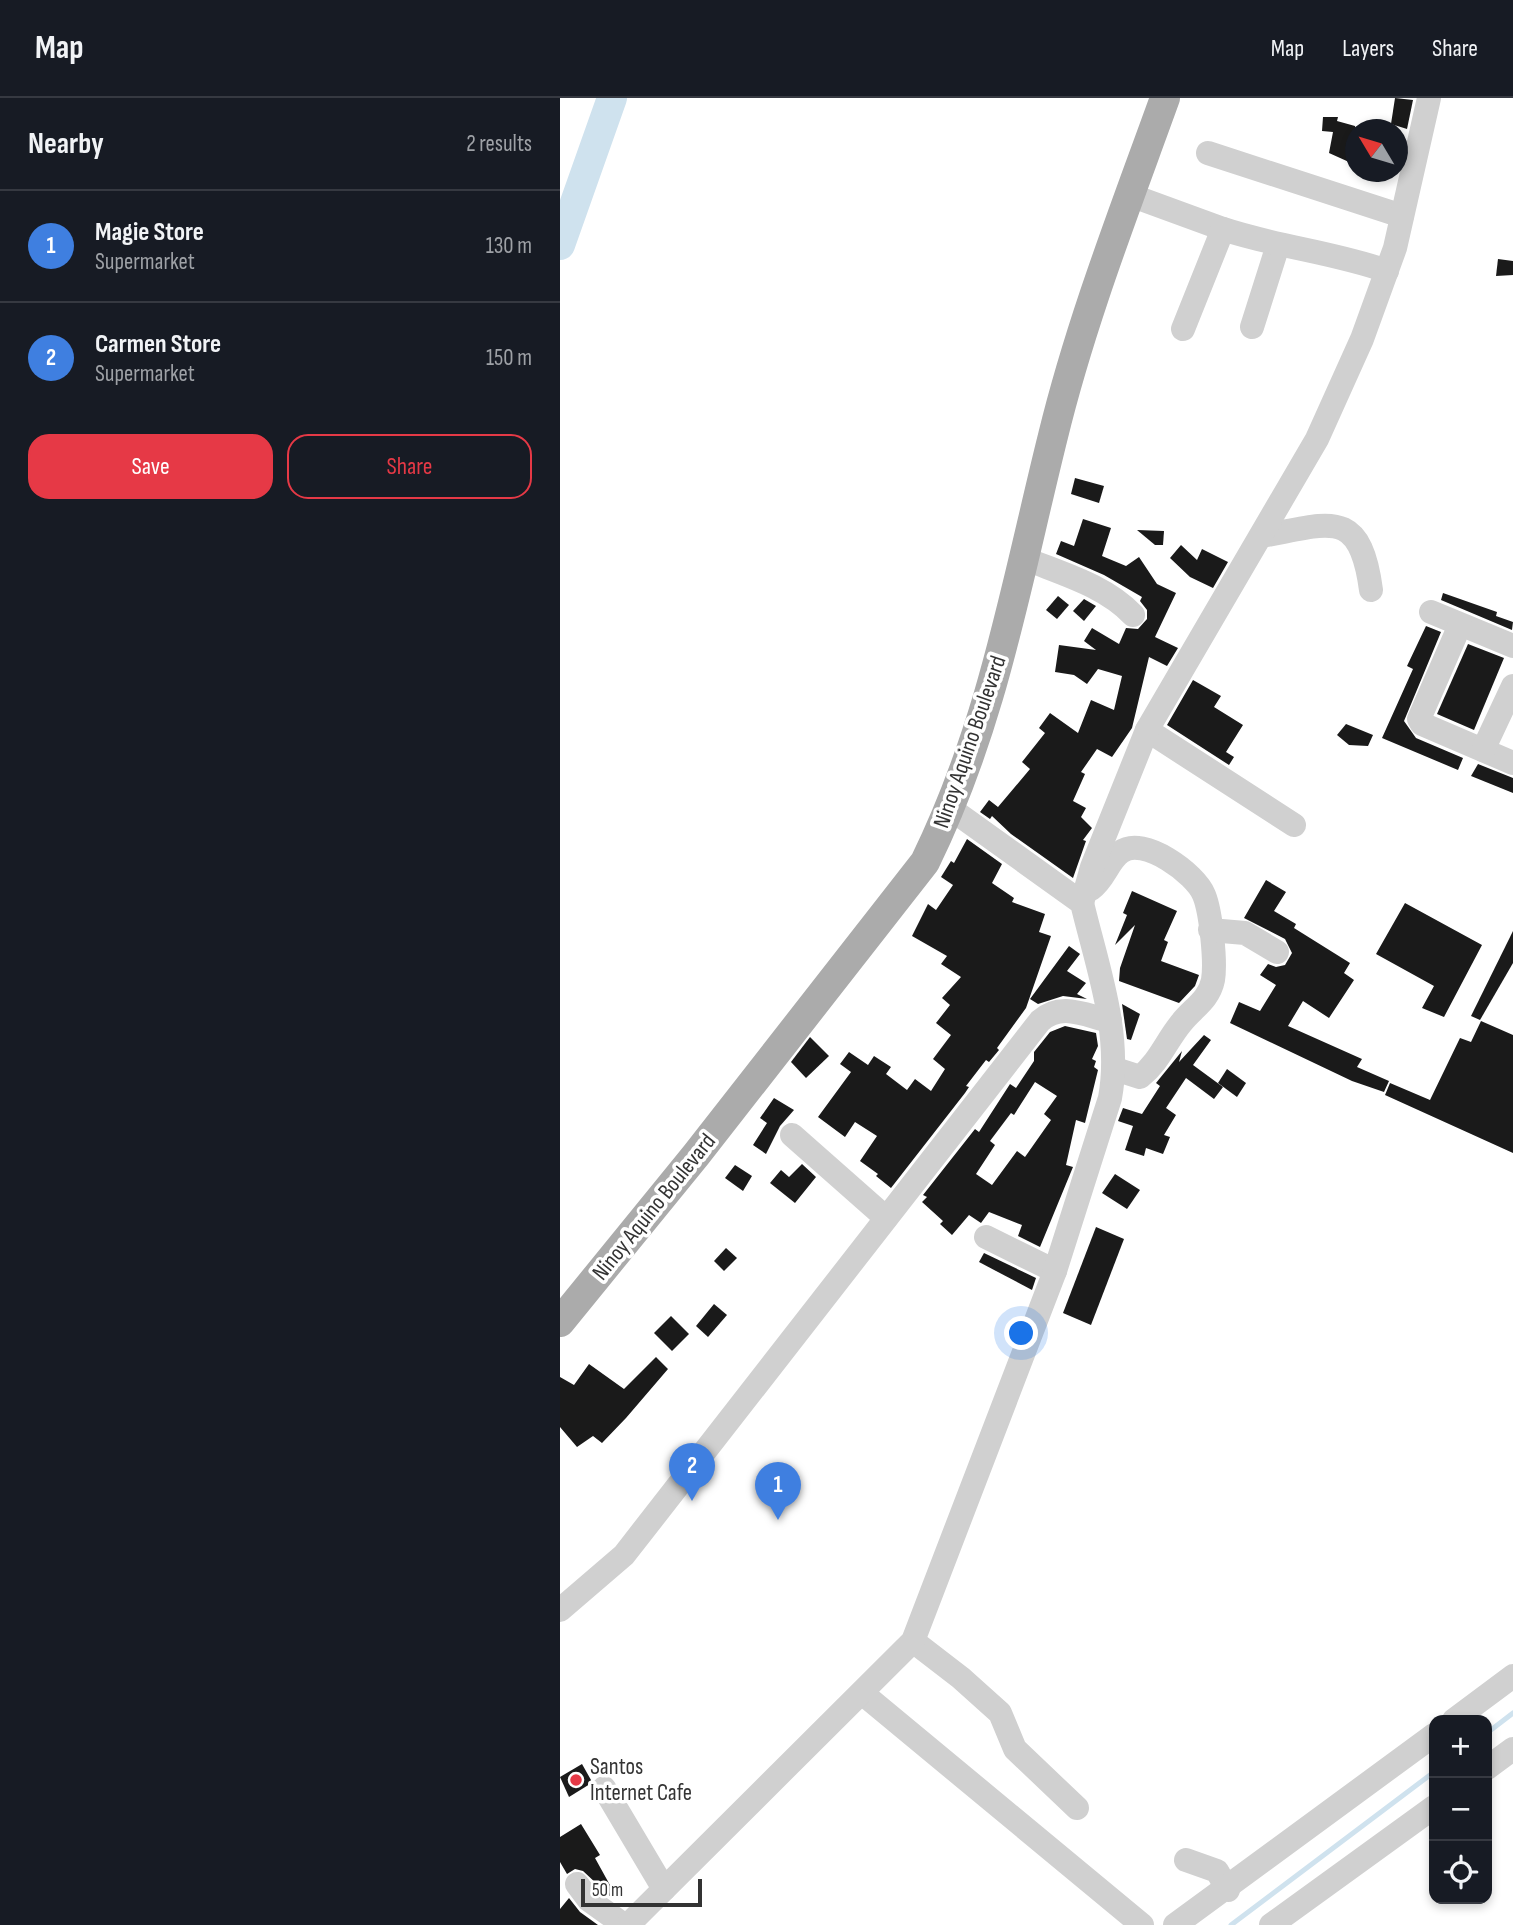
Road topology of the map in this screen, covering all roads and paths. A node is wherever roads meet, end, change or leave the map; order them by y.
1 (1165, 98) edge
2 (1429, 98) edge
3 (1209, 153) dead end
4 (1130, 195) junction
5 (1402, 216) junction
6 (1223, 229) junction
7 (1278, 245) junction
8 (1387, 271) junction
9 (1252, 327) dead end
10 (1183, 329) dead end
11 (1262, 536) junction
12 (1026, 559) junction
13 (1371, 590) dead end
14 (1431, 612) dead end
15 (1133, 615) dead end
16 (1460, 625) junction
17 (1513, 646) edge
18 (1513, 686) edge
19 (1147, 730) junction
20 (1483, 750) junction
21 (1513, 762) edge
22 (951, 809) junction
23 (1294, 825) dead end
24 (1084, 897) junction
25 (1210, 930) junction
26 (1278, 952) dead end
27 (1110, 1021) junction
28 (1115, 1069) junction
29 (792, 1135) dead end
30 (886, 1218) junction
31 (986, 1237) dead end
32 (1055, 1271) junction
33 (560, 1322) edge
34 (560, 1609) edge
35 (914, 1642) junction
36 (1513, 1676) edge
37 (862, 1693) junction
38 (1461, 1715) edge
39 (1429, 1739) edge
40 (1513, 1749) edge
41 (1492, 1765) edge
42 (604, 1788) dead end
43 (1077, 1808) dead end
44 (1429, 1811) edge
45 (1186, 1860) dead end
46 (577, 1884) dead end
47 (664, 1889) junction
48 (1228, 1890) junction
49 (1190, 1921) edge
50 (626, 1925) edge
51 (1142, 1925) edge
52 (1271, 1925) edge

1 - 4 main road, Ninoy Aquino Boulevard
2 - 5 street
3 - 5 street
4 - 6 street
4 - 12 main road, Ninoy Aquino Boulevard
5 - 8 street
6 - 7 street
6 - 10 street
7 - 8 street
7 - 9 street
8 - 11 street
11 - 13 street
11 - 19 street
12 - 15 street
12 - 22 main road, Ninoy Aquino Boulevard
14 - 16 street
16 - 17 street
16 - 20 street
18 - 20 street
19 - 23 street
19 - 24 street
20 - 21 street
22 - 24 street
22 - 33 main road, Ninoy Aquino Boulevard
24 - 25 street
24 - 27 street
25 - 26 street
25 - 28 street
27 - 28 street
27 - 30 street
28 - 32 street
29 - 30 street
30 - 34 street
31 - 32 street
32 - 35 street
35 - 37 street
35 - 43 street
36 - 38 street
37 - 47 street
37 - 51 street
39 - 48 street
40 - 41 street
42 - 47 street
44 - 52 street
45 - 48 street
46 - 50 street
47 - 50 street
48 - 49 street

